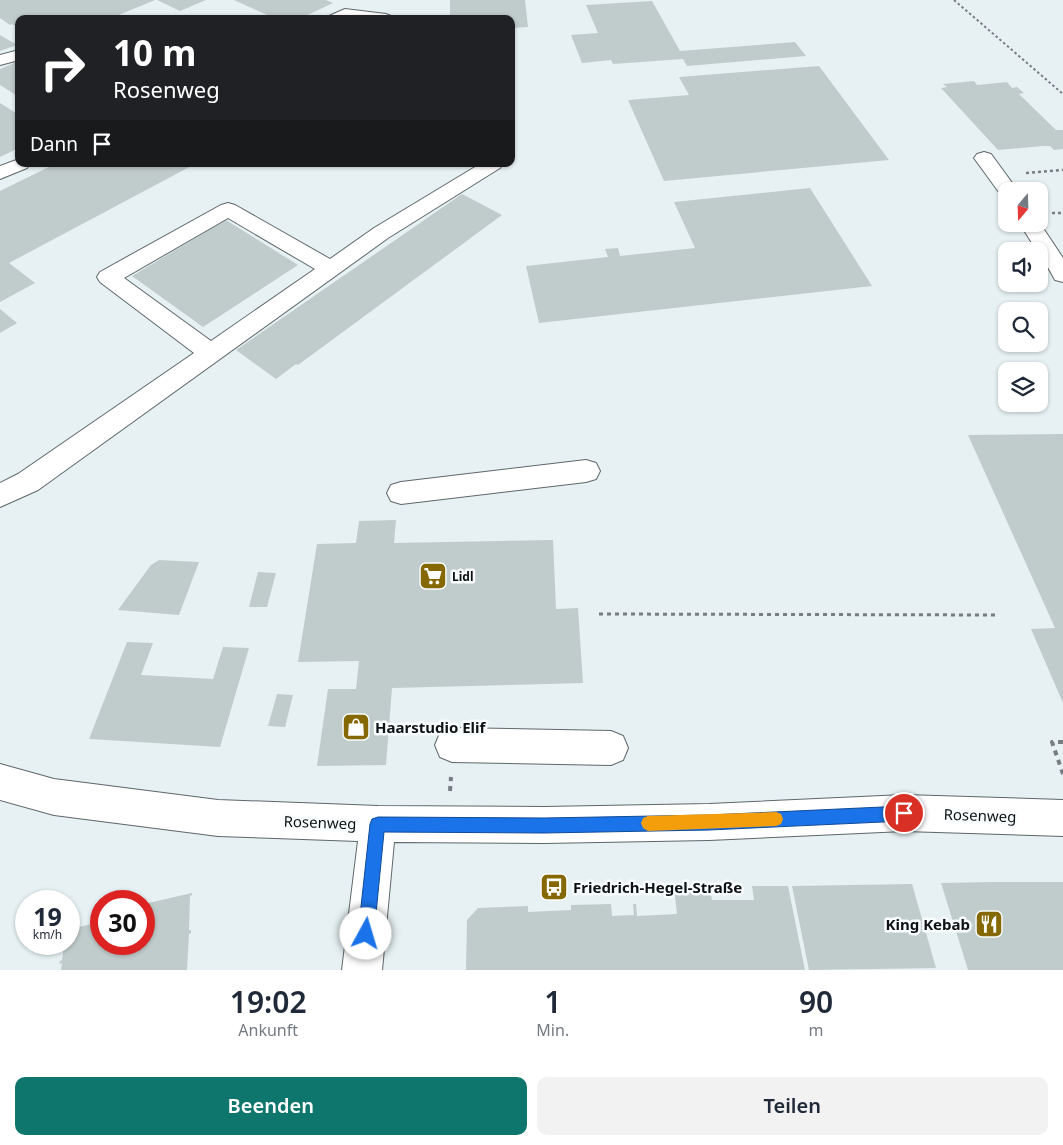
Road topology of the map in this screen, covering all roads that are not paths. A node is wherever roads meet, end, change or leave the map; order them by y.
1 (15, 56) edge
2 (0, 60) edge
3 (984, 158) dead end
4 (15, 166) edge
5 (488, 167) edge
6 (0, 173) edge
7 (1002, 182) edge
8 (1035, 232) edge
9 (331, 269) junction
10 (1063, 275) edge
11 (211, 353) junction
12 (586, 471) dead end
13 (401, 494) dead end
14 (0, 496) edge
15 (452, 745) road end
16 (611, 748) dead end
17 (0, 782) edge
18 (1063, 818) edge
19 (378, 824) junction
20 (362, 970) edge

1 - 2 street
3 - 7 street
4 - 6 street
5 - 9 street
8 - 10 street
9 - 11 street
9 - 11 street
11 - 14 street
12 - 13 street
15 - 16 street
17 - 19 street, Rosenweg
18 - 19 street, Rosenweg
19 - 20 street

